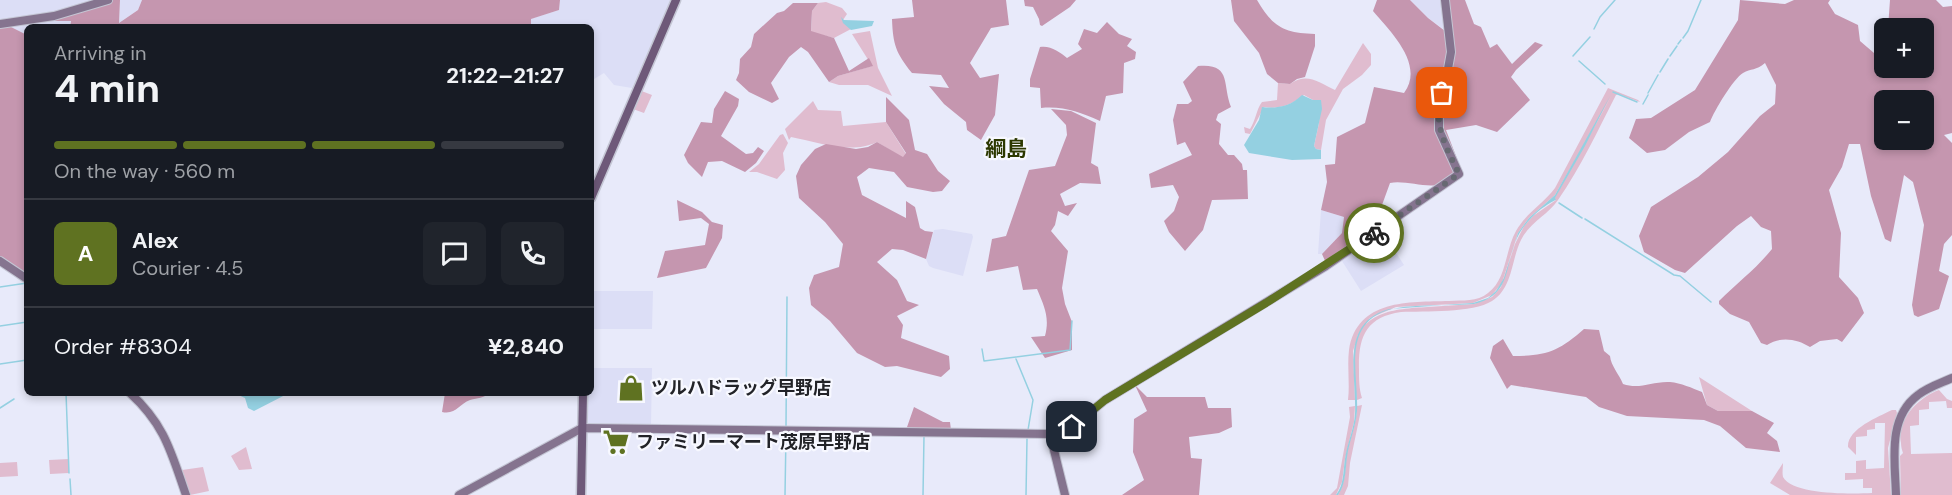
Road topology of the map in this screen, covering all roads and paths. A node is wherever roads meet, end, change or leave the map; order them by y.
1 (108, 0) edge
2 (676, 0) edge
3 (1445, 0) edge
4 (0, 24) edge
5 (594, 191) edge
6 (0, 261) edge
7 (24, 277) edge
8 (1952, 378) edge
9 (133, 396) edge
10 (583, 396) edge
11 (582, 428) junction
12 (1050, 434) junction
13 (186, 495) edge
14 (459, 495) edge
15 (581, 495) edge
16 (1065, 495) edge
17 (1896, 495) edge

1 - 4 street
2 - 5 main road
3 - 12 street
6 - 7 street
8 - 17 street
9 - 13 street
10 - 11 main road
11 - 12 street
11 - 14 street
11 - 15 main road
12 - 16 street

